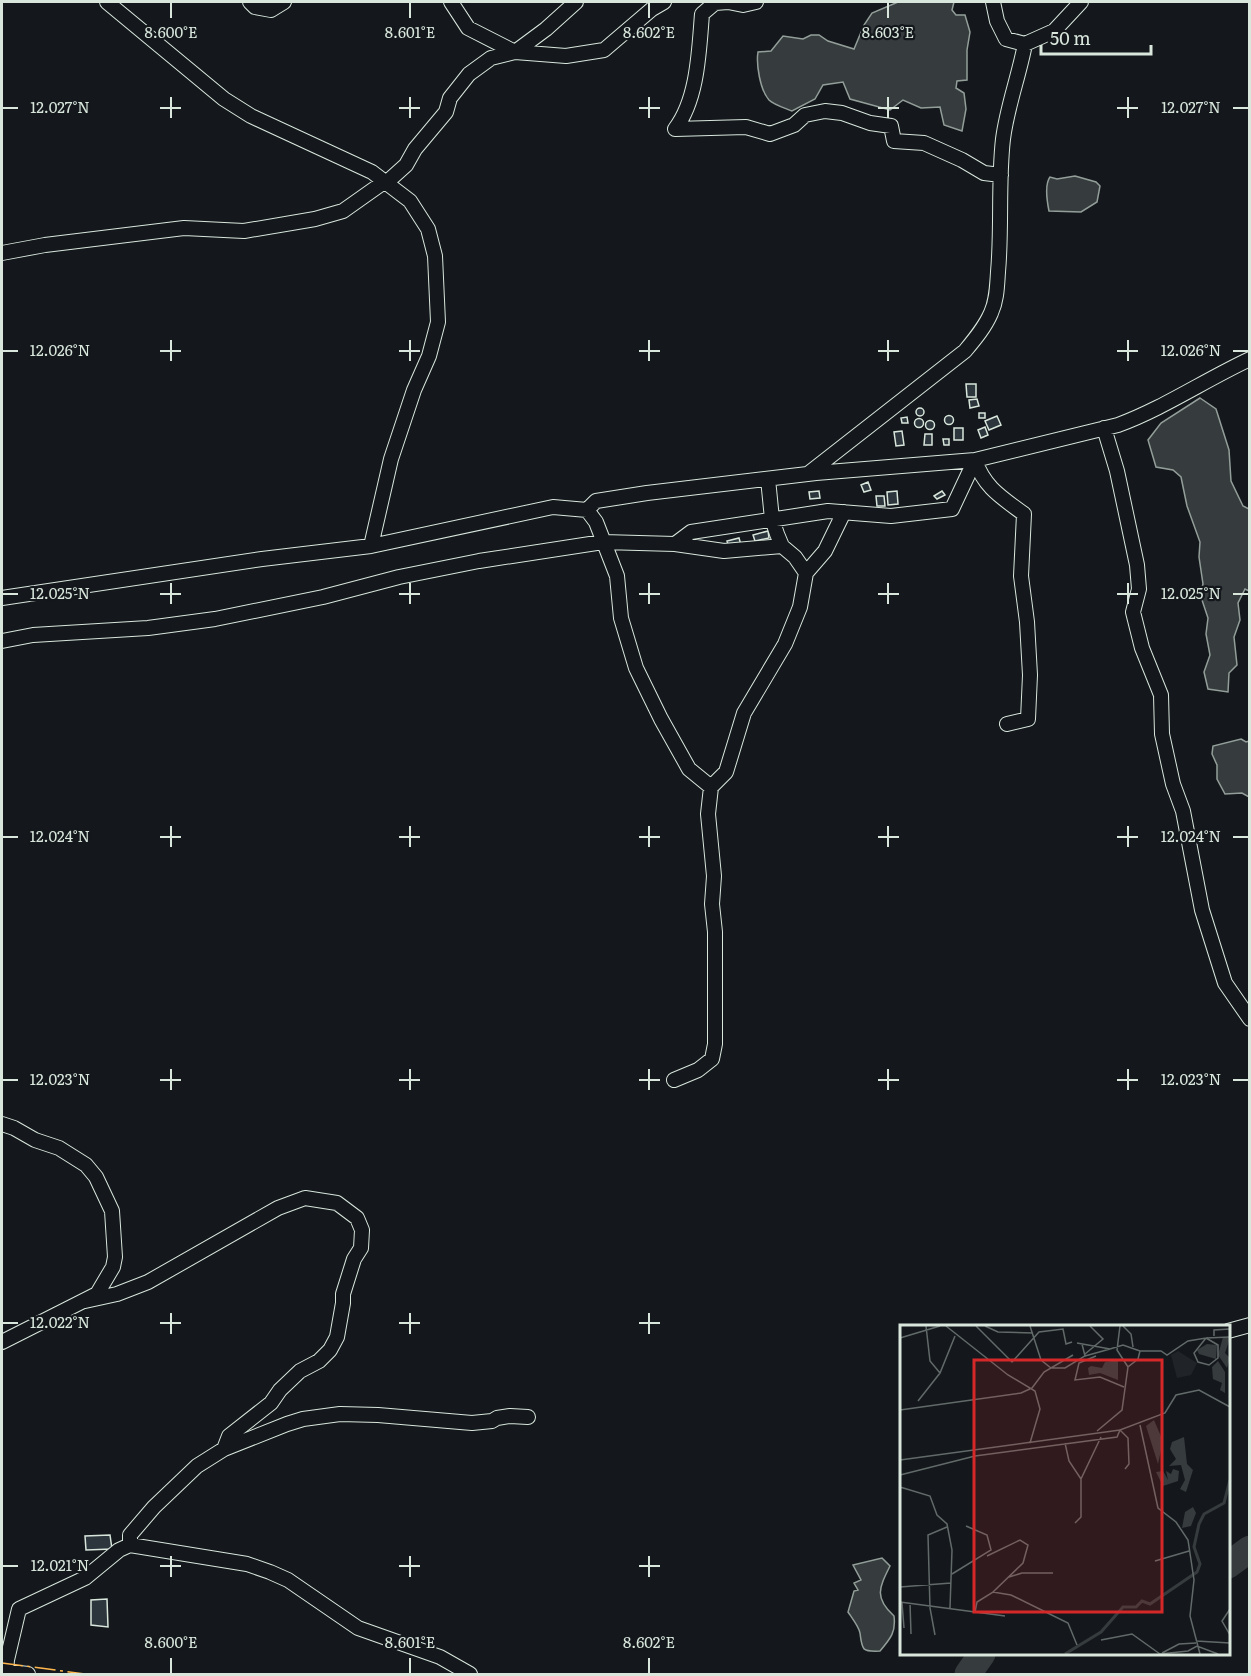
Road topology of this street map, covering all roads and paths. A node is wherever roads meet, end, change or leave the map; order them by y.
1 (107, 2) edge
2 (250, 2) edge
3 (284, 2) edge
4 (451, 2) edge
5 (576, 2) edge
6 (664, 2) edge
7 (714, 2) edge
8 (756, 2) edge
9 (993, 2) edge
10 (1081, 2) edge
11 (1025, 44) junction
12 (515, 52) junction
13 (1001, 175) junction
14 (385, 182) junction
15 (2, 253) edge
16 (1250, 359) edge
17 (1104, 428) junction
18 (975, 460) junction
19 (807, 474) junction
20 (768, 479) junction
21 (587, 510) junction
22 (844, 512) junction
23 (772, 519) junction
24 (603, 542) junction
25 (675, 544) junction
26 (371, 546) junction
27 (782, 546) junction
28 (806, 573) junction
29 (2, 598) edge
30 (2, 640) edge
31 (1007, 724) dead end
32 (711, 787) junction
33 (1250, 1019) edge
34 (674, 1080) dead end
35 (2, 1124) edge
36 (85, 1301) junction
37 (1250, 1324) edge
38 (1230, 1330) edge
39 (2, 1342) edge
40 (528, 1417) dead end
41 (224, 1449) junction
42 (130, 1545) junction
43 (4, 1671) edge
44 (28, 1674) edge
45 (470, 1674) edge

1 - 14 street
2 - 3 street
4 - 12 street
5 - 12 street
6 - 12 street
7 - 8 street
7 - 13 street
9 - 11 street
10 - 11 street
11 - 13 street
12 - 14 street
13 - 19 street
14 - 15 street
14 - 26 street
16 - 17 street
17 - 18 street
17 - 33 street
18 - 19 street
18 - 22 street
18 - 31 street
19 - 20 street
20 - 21 street
20 - 23 street
21 - 24 street
21 - 26 street
22 - 23 street
22 - 28 street
23 - 25 street
23 - 27 street
24 - 25 street
24 - 30 street
24 - 32 street
25 - 27 street
26 - 29 street
27 - 28 street
28 - 32 street
32 - 34 street
35 - 36 street
36 - 39 street
36 - 41 street
37 - 38 street
40 - 41 street
41 - 42 street
42 - 43 street
42 - 45 street
43 - 44 street

